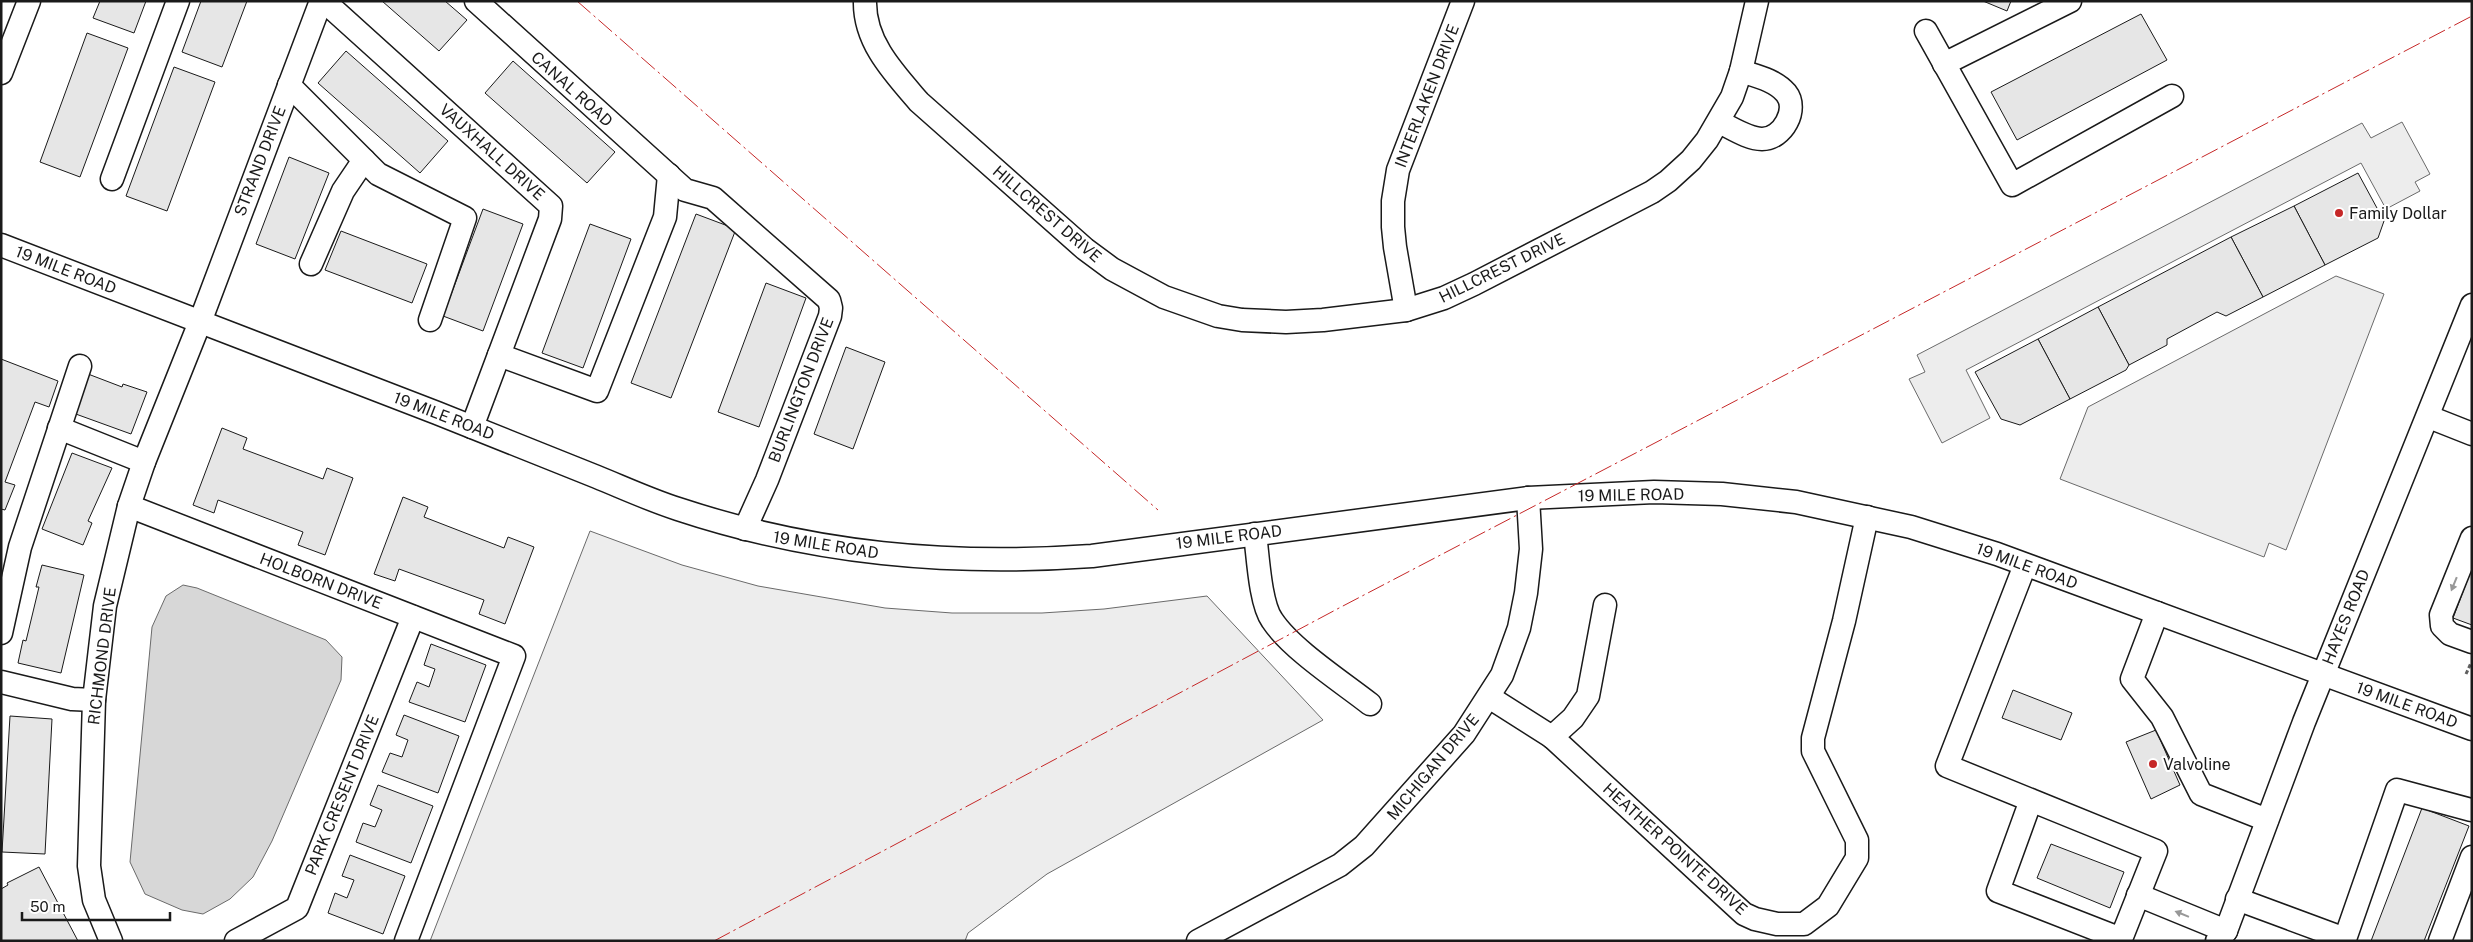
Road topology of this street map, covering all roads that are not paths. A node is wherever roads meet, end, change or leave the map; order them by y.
1 (29, 1) edge
2 (178, 1) edge
3 (323, 1) edge
4 (476, 1) edge
5 (865, 1) edge
6 (1463, 1) edge
7 (1757, 1) edge
8 (2070, 1) edge
9 (1926, 31) dead end
10 (1944, 64) junction
11 (1741, 71) junction
12 (1, 73) edge
13 (289, 85) junction
14 (2172, 96) dead end
15 (1719, 122) junction
16 (364, 160) junction
17 (669, 175) junction
18 (112, 179) dead end
19 (1, 246) edge
20 (312, 264) dead end
21 (2472, 305) edge
22 (1406, 310) junction
23 (430, 320) dead end
24 (200, 322) junction
25 (500, 355) junction
26 (80, 366) dead end
27 (2428, 417) junction
28 (472, 427) junction
29 (59, 428) junction
30 (2472, 434) edge
31 (144, 462) junction
32 (1528, 498) junction
33 (129, 506) junction
34 (1867, 517) junction
35 (745, 529) junction
36 (1255, 534) junction
37 (2472, 538) edge
38 (2025, 565) junction
39 (1605, 605) dead end
40 (2157, 612) junction
41 (413, 617) junction
42 (1, 633) edge
43 (2472, 642) edge
44 (2323, 675) junction
45 (1, 682) edge
46 (1489, 697) junction
47 (94, 700) junction
48 (1370, 704) dead end
49 (2472, 729) edge
50 (1552, 737) junction
51 (2030, 800) junction
52 (2472, 810) edge
53 (2267, 820) junction
54 (2472, 857) edge
55 (2138, 895) junction
56 (2237, 899) junction
57 (1805, 932) edge
58 (2224, 938) edge
59 (2344, 940) edge
60 (111, 941) edge
61 (236, 941) edge
62 (406, 941) edge
63 (1198, 941) edge
64 (2440, 941) edge

1 - 12 street
2 - 18 street
3 - 13 street, STRAND DRIVE
3 - 25 street, VAUXHALL DRIVE
4 - 17 street, CANAL ROAD
5 - 22 street, HILLCREST DRIVE
6 - 22 street, INTERLAKEN DRIVE
7 - 11 street, HILLCREST DRIVE
8 - 10 street
9 - 10 street
10 - 14 street
11 - 15 street, HILLCREST DRIVE
11 - 15 street
13 - 16 street
13 - 24 street, STRAND DRIVE
15 - 22 street, HILLCREST DRIVE
16 - 20 street
16 - 23 street
17 - 25 street
17 - 35 street, BURLINGTON DRIVE
19 - 24 street, 19 MILE ROAD
21 - 27 street, HAYES ROAD
24 - 28 street, 19 MILE ROAD
24 - 31 street, RICHMOND DRIVE
25 - 28 street, VAUXHALL DRIVE
26 - 29 street
27 - 30 street
27 - 44 street, HAYES ROAD
28 - 35 street, 19 MILE ROAD
29 - 31 street
29 - 42 street
31 - 33 street, RICHMOND DRIVE
32 - 34 street, 19 MILE ROAD
32 - 36 street, 19 MILE ROAD
32 - 46 street, MICHIGAN DRIVE
33 - 41 street, HOLBORN DRIVE
33 - 47 street, RICHMOND DRIVE
34 - 38 street, 19 MILE ROAD
34 - 57 street, HEATHER POINTE DRIVE
35 - 36 street, 19 MILE ROAD
36 - 48 street
37 -> 43 street
38 - 40 street, 19 MILE ROAD
38 - 51 street
39 - 50 street
40 - 44 street, 19 MILE ROAD
40 - 53 street
41 - 61 street, PARK CRESENT DRIVE
41 - 62 street, HOLBORN DRIVE
44 - 49 street, 19 MILE ROAD
44 - 53 street, HAYES ROAD
45 - 47 street
46 - 50 street, HEATHER POINTE DRIVE
46 - 63 street, MICHIGAN DRIVE
47 - 60 street, RICHMOND DRIVE
50 - 57 street, HEATHER POINTE DRIVE
51 - 55 street
51 - 55 street
52 - 59 street
53 - 56 street, HAYES ROAD
54 - 64 street
58 -> 55 street
56 - 58 street, HAYES ROAD
56 - 59 street

